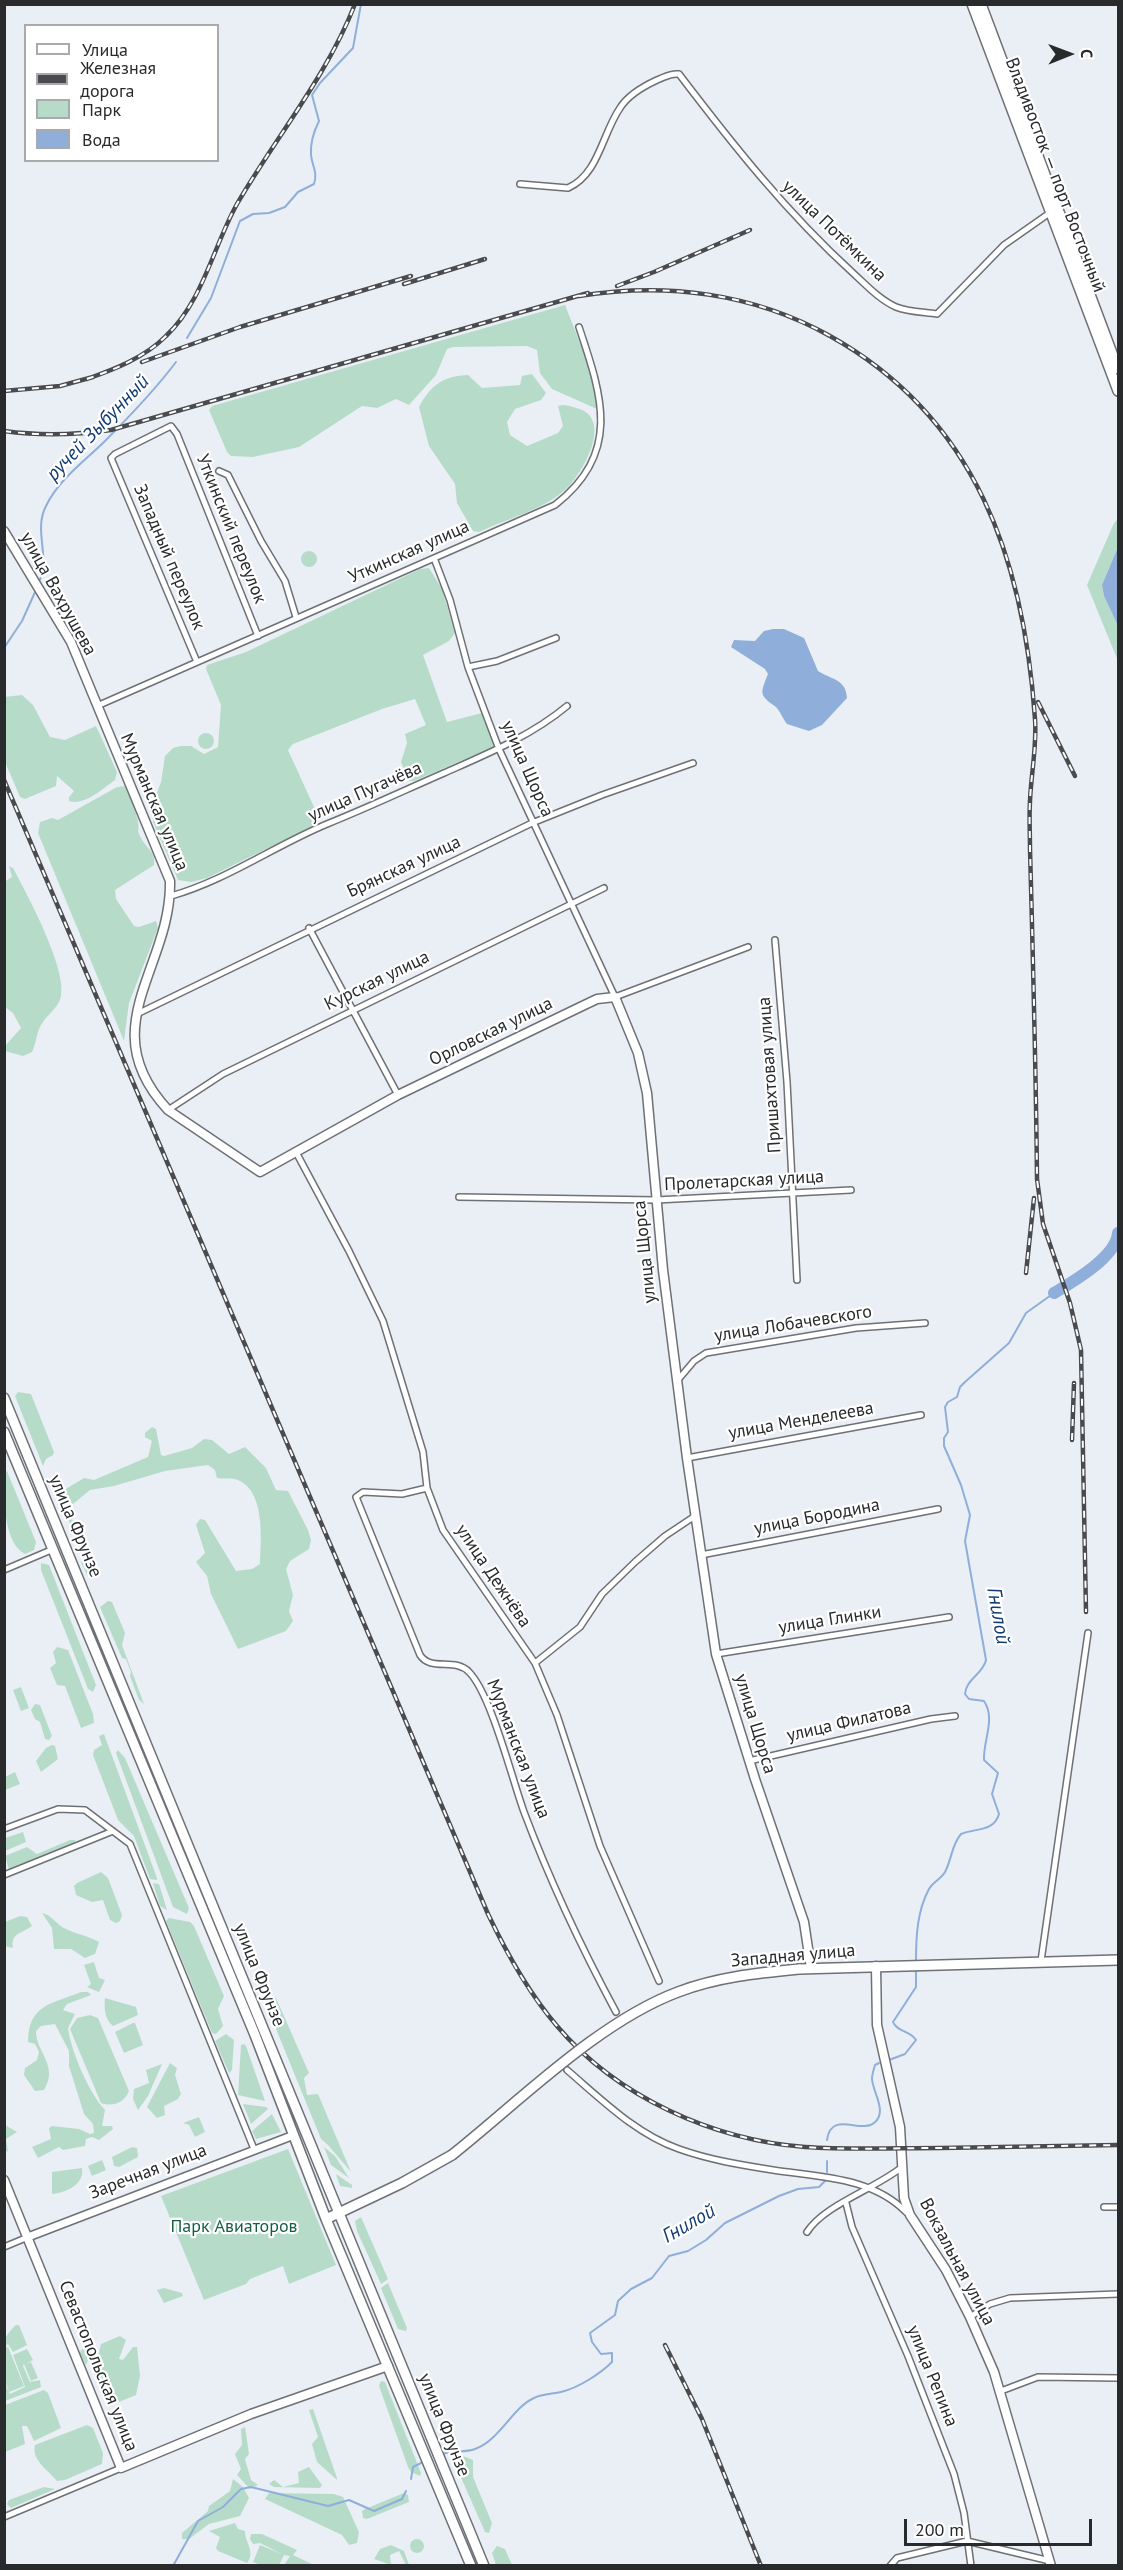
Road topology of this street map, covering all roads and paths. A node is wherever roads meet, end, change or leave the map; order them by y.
1 (972, 4) edge
2 (981, 4) edge
3 (520, 184) dead end
4 (1051, 212) junction
5 (579, 327) dead end
6 (1119, 369) edge
7 (1119, 391) edge
8 (113, 464) joint
9 (219, 471) dead end
10 (4, 531) edge
11 (434, 558) junction
12 (296, 617) junction
13 (258, 636) junction
14 (556, 638) dead end
15 (197, 663) junction
16 (468, 667) junction
17 (96, 706) junction
18 (567, 706) dead end
19 (499, 749) junction
20 (693, 763) dead end
21 (532, 823) junction
22 (604, 888) dead end
23 (171, 896) junction
24 (570, 904) junction
25 (309, 928) junction
26 (775, 940) dead end
27 (748, 947) dead end
28 (615, 997) junction
29 (352, 1010) junction
30 (135, 1014) junction
31 (398, 1095) junction
32 (168, 1110) junction
33 (297, 1154) junction
34 (260, 1172) joint
35 (851, 1190) dead end
36 (793, 1193) junction
37 (459, 1197) dead end
38 (656, 1200) junction
39 (797, 1280) dead end
40 (926, 1323) dead end
41 (677, 1381) junction
42 (4, 1398) edge
43 (921, 1415) dead end
44 (4, 1432) edge
45 (687, 1458) junction
46 (427, 1488) junction
47 (938, 1509) dead end
48 (695, 1516) junction
49 (51, 1550) junction
50 (701, 1555) junction
51 (4, 1570) edge
52 (949, 1617) dead end
53 (1088, 1633) dead end
54 (716, 1654) junction
55 (535, 1663) junction
56 (955, 1716) dead end
57 (749, 1761) junction
58 (4, 1829) edge
59 (112, 1832) junction
60 (4, 1875) edge
61 (1119, 1960) edge
62 (1041, 1961) junction
63 (876, 1966) junction
64 (811, 1968) junction
65 (659, 1981) dead end
66 (616, 2012) dead end
67 (567, 2070) dead end
68 (306, 2132) junction
69 (294, 2135) junction
70 (255, 2149) junction
71 (902, 2167) junction
72 (4, 2180) edge
73 (871, 2189) junction
74 (846, 2203) junction
75 (1104, 2207) dead end
76 (1119, 2207) edge
77 (339, 2214) junction
78 (910, 2215) junction
79 (326, 2219) junction
80 (807, 2232) dead end
81 (28, 2237) junction
82 (4, 2247) edge
83 (1119, 2294) edge
84 (970, 2317) junction
85 (401, 2360) junction
86 (388, 2366) junction
87 (1119, 2378) edge
88 (1001, 2391) junction
89 (121, 2468) junction
90 (4, 2517) edge
91 (967, 2541) junction
92 (1050, 2563) edge
93 (471, 2565) edge
94 (484, 2565) edge
95 (890, 2565) edge
96 (971, 2565) edge

1 - 4 main road, Владивосток — порт Восточный
2 - 6 main road, Владивосток — порт Восточный
3 - 4 street, улица Потёмкина
4 - 7 main road, Владивосток — порт Восточный
5 - 11 street, Уткинская улица
8 - 13 street, Уткинский переулок
8 - 15 street, Западный переулок
9 - 12 street
10 - 17 main road, улица Вахрушева
11 - 12 street, Уткинская улица
11 - 16 street, улица Щорса
12 - 13 street, Уткинская улица
13 - 15 street, Уткинская улица
14 - 16 street
15 - 17 street, Уткинская улица
16 - 19 street, улица Щорса
17 - 23 main road, Мурманская улица
18 - 19 street, улица Пугачёва
19 - 21 street, улица Щорса
19 - 23 street, улица Пугачёва
20 - 21 street, Брянская улица
21 - 24 street, улица Щорса
21 - 25 street, Брянская улица
22 - 24 street, Курская улица
23 - 30 main road, Мурманская улица
24 - 28 street, улица Щорса
24 - 29 street, Курская улица
25 - 29 street
25 - 30 street, Брянская улица
26 - 36 street, Пришахтовая улица
27 - 28 street, Орловская улица
28 - 31 main road, Орловская улица
28 - 38 main road, улица Щорса
29 - 31 street
29 - 32 street, Курская улица
30 - 32 main road, Мурманская улица
31 - 33 main road, Орловская улица
32 - 34 main road, Мурманская улица
33 - 34 main road, Орловская улица
33 - 46 street, улица Дежнёва
35 - 36 street, Пролетарская улица
36 - 38 street, Пролетарская улица
36 - 39 street, Пришахтовая улица
37 - 38 street, Пролетарская улица
38 - 41 main road, улица Щорса
40 - 41 street, улица Лобачевского
41 - 45 main road, улица Щорса
42 - 68 main road, улица Фрунзе
43 - 45 street, улица Менделеева
44 - 49 main road, улица Фрунзе
45 - 48 main road, улица Щорса
46 - 55 street, улица Дежнёва
46 - 66 street, Мурманская улица
47 - 50 street, улица Бородина
48 - 50 main road, улица Щорса
48 - 55 street
49 - 51 street
49 - 69 main road, улица Фрунзе
50 - 54 main road, улица Щорса
52 - 54 street, улица Глинки
53 - 62 street
54 - 57 main road, улица Щорса
55 - 65 street, улица Дежнёва
56 - 57 street, улица Филатова
57 - 64 main road, улица Щорса
58 - 59 street
59 - 60 street
59 - 70 street
61 - 62 main road, Западная улица
62 - 63 main road, Западная улица
63 - 64 main road, Западная улица
63 - 71 main road, Вокзальная улица
64 - 77 main road, Западная улица, bridge
67 - 73 street
68 - 69 main road, Заречная улица
68 - 77 main road, улица Фрунзе
69 - 70 street, Заречная улица
69 - 79 main road, улица Фрунзе
70 - 81 street, Заречная улица
71 - 73 street
71 - 78 main road, Вокзальная улица
72 - 81 main road, Севастопольская улица
73 - 74 street
73 - 78 street
74 - 80 street
74 - 91 street, улица Репина
75 - 76 street
77 - 79 main road, Западная улица
77 - 85 main road, улица Фрунзе
78 - 84 main road, Вокзальная улица
79 - 86 main road, улица Фрунзе
81 - 82 street, Заречная улица
81 - 89 main road, Севастопольская улица
83 - 84 street
84 - 88 main road, Вокзальная улица
85 - 86 main road
85 - 94 main road, улица Фрунзе
86 - 89 main road, Севастопольская улица
86 - 93 main road, улица Фрунзе
87 - 88 street
88 - 92 main road, Вокзальная улица
89 - 90 street
91 - 92 street
91 - 95 street
91 - 96 street, улица Репина

